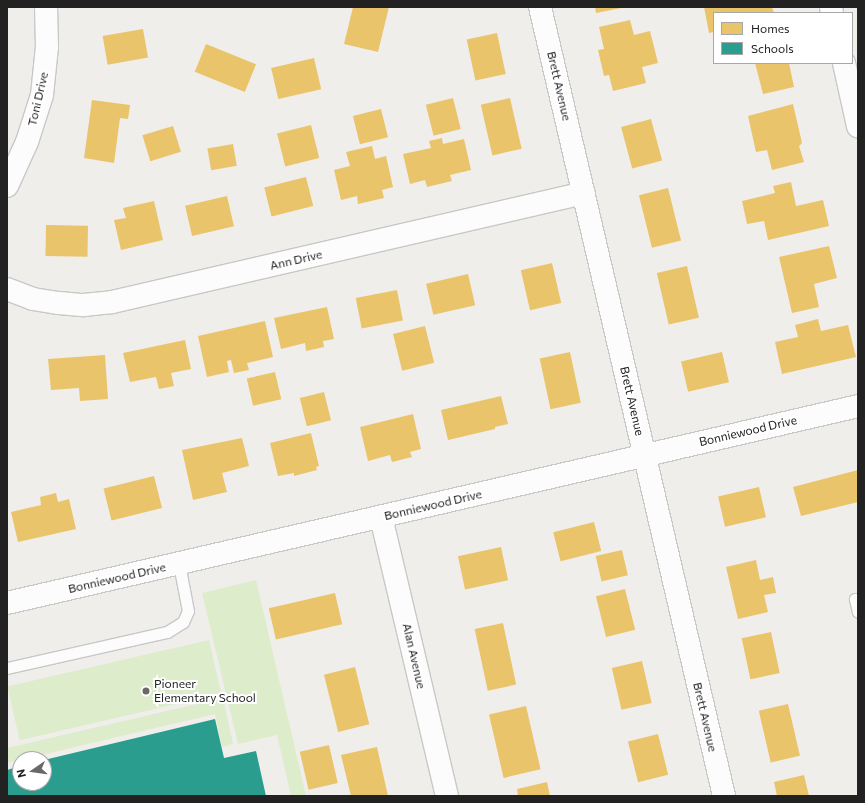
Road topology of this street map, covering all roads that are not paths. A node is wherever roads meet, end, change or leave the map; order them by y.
1 (46, 7) edge
2 (540, 7) edge
3 (844, 64) edge
4 (858, 126) edge
5 (7, 186) edge
6 (584, 194) junction
7 (7, 289) edge
8 (858, 406) edge
9 (644, 456) junction
10 (381, 516) junction
11 (178, 564) junction
12 (858, 599) edge
13 (7, 603) edge
14 (858, 612) edge
15 (7, 668) edge
16 (447, 796) edge
17 (724, 796) edge

1 - 5 street, Toni Drive
2 - 6 street, Brett Avenue
3 - 4 street
6 - 7 street, Ann Drive
6 - 9 street, Brett Avenue
8 - 9 street, Bonniewood Drive
9 - 10 street, Bonniewood Drive
9 - 17 street, Brett Avenue
10 - 11 street, Bonniewood Drive
10 - 16 street, Alan Avenue
11 - 13 street, Bonniewood Drive
11 - 15 lane
12 - 14 lane

